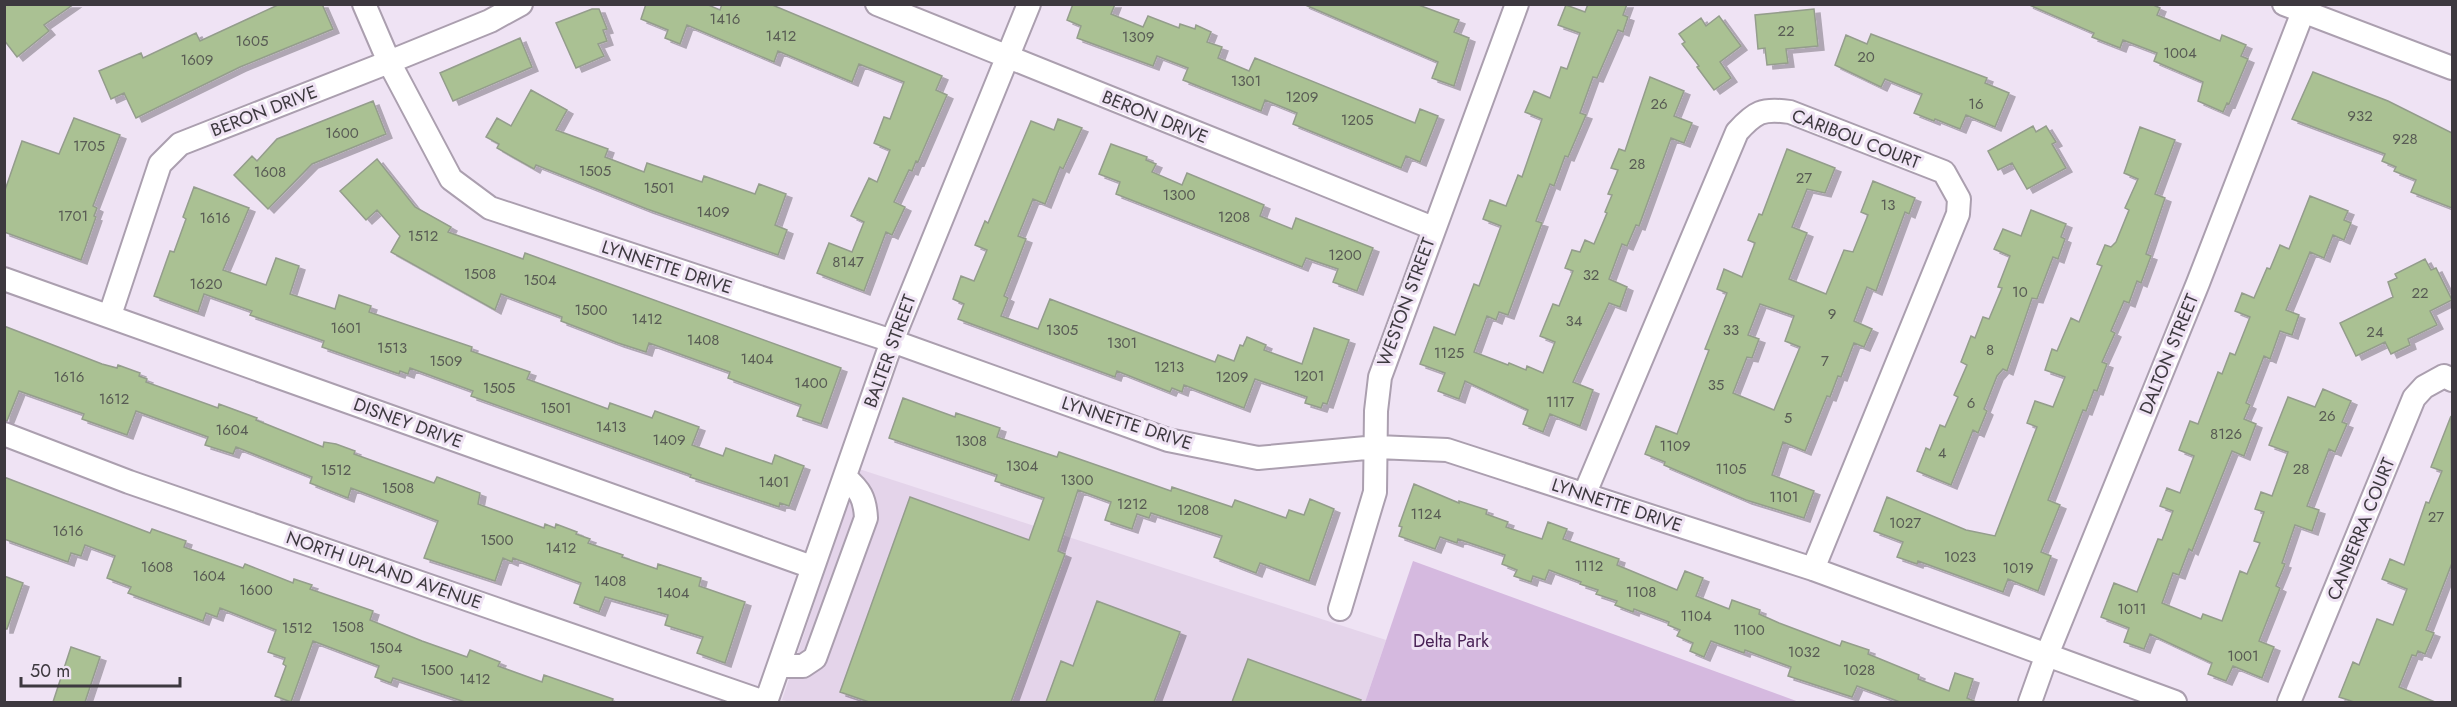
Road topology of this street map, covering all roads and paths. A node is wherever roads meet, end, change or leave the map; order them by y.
1 (364, 4) edge
2 (520, 4) edge
3 (877, 4) edge
4 (1029, 4) edge
5 (1517, 4) edge
6 (2297, 7) edge
7 (1008, 59) junction
8 (390, 62) junction
9 (2452, 68) edge
10 (1433, 228) junction
11 (4, 279) edge
12 (110, 315) junction
13 (892, 341) junction
14 (2452, 380) edge
15 (4, 434) edge
16 (1377, 447) junction
17 (845, 477) junction
18 (1585, 493) junction
19 (812, 567) junction
20 (1813, 569) junction
21 (1340, 609) dead end
22 (2046, 657) junction
23 (779, 666) junction
24 (765, 702) edge
25 (2030, 702) edge
26 (2175, 702) edge
27 (2289, 702) edge

1 - 8 street, LYNNETTE DRIVE
2 - 8 street, BERON DRIVE
3 - 7 street, BERON DRIVE
4 - 7 street, BALTER STREET
5 - 10 street, WESTON STREET
6 - 9 street
6 - 22 street, DALTON STREET
7 - 10 street, BERON DRIVE
7 - 13 street, BALTER STREET
8 - 12 street, BERON DRIVE
8 - 13 street, LYNNETTE DRIVE
10 - 16 street, WESTON STREET
11 - 12 street, DISNEY DRIVE
12 - 19 street, DISNEY DRIVE
13 - 16 street, LYNNETTE DRIVE
13 - 17 street, BALTER STREET
14 - 27 street, CANBERRA COURT
15 - 24 street, NORTH UPLAND AVENUE
16 - 18 street, LYNNETTE DRIVE
16 - 21 street, WESTON STREET
17 - 19 street, BALTER STREET
17 - 23 street
18 - 20 street, LYNNETTE DRIVE
18 - 20 street, CARIBOU COURT
19 - 23 street, BALTER STREET
20 - 22 street, LYNNETTE DRIVE
22 - 25 street, DALTON STREET
22 - 26 street, LYNNETTE DRIVE
23 - 24 street, BALTER STREET

